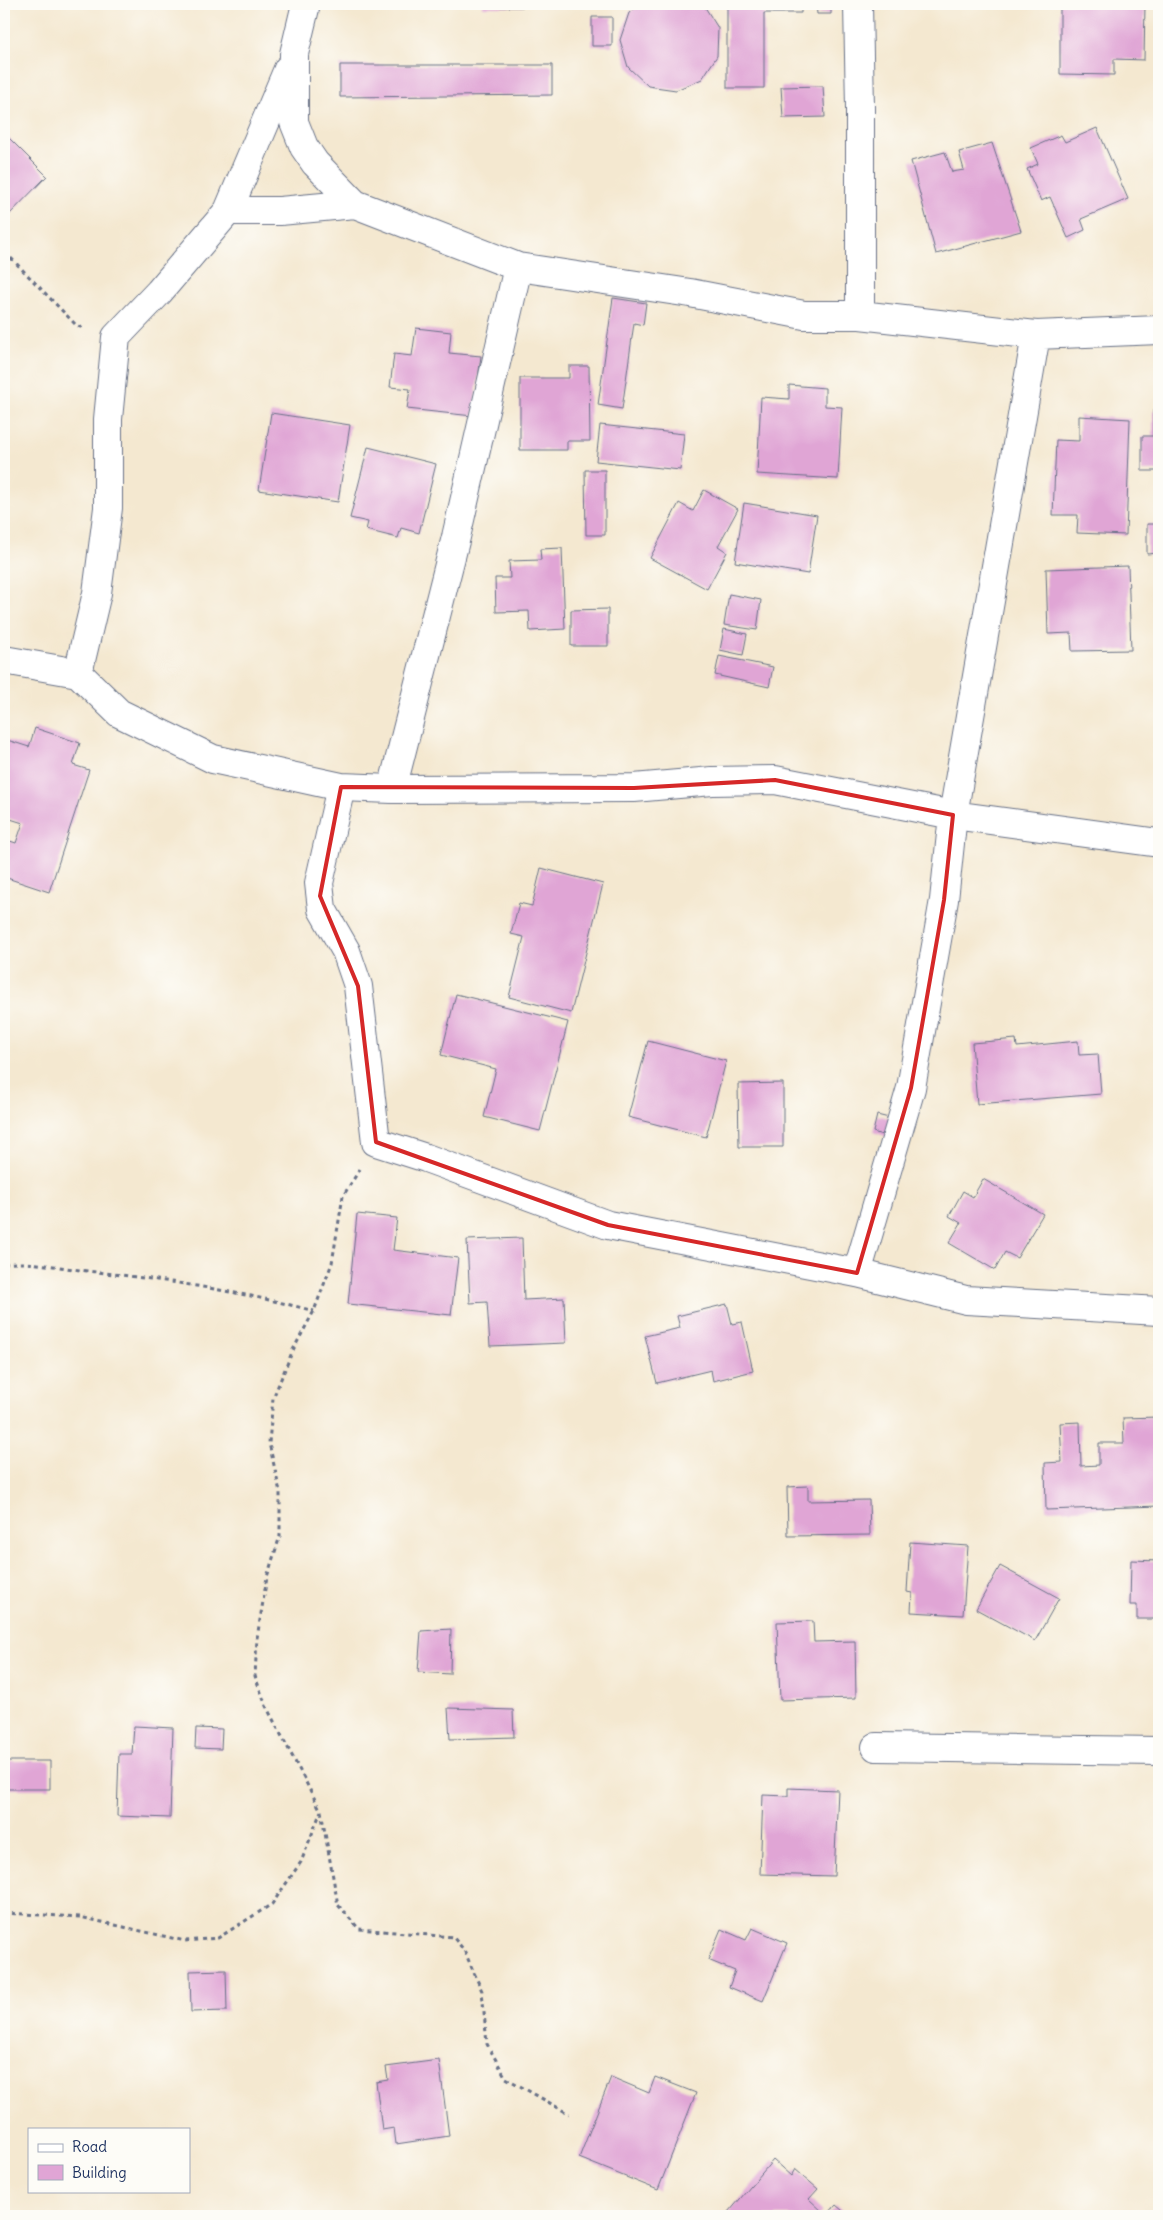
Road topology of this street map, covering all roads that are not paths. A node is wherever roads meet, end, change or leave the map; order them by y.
1 (306, 4) edge
2 (858, 4) edge
3 (294, 54) junction
4 (356, 204) junction
5 (228, 211) junction
6 (518, 266) junction
7 (860, 315) junction
8 (1159, 330) edge
9 (1036, 335) junction
10 (4, 660) edge
11 (78, 674) junction
12 (341, 787) junction
13 (392, 789) junction
14 (953, 815) junction
15 (1159, 843) edge
16 (857, 1273) junction
17 (1159, 1311) edge
18 (876, 1747) dead end
19 (1159, 1752) edge

1 - 3 street
2 - 7 street
3 - 4 street
3 - 5 street
4 - 5 street
4 - 6 street
5 - 11 street
6 - 7 street
6 - 13 street
7 - 9 street
8 - 9 street
9 - 14 street
10 - 11 street
11 - 12 street
12 - 13 street
12 - 16 street
13 - 14 street
14 - 15 street
14 - 16 street
16 - 17 street
18 - 19 street

